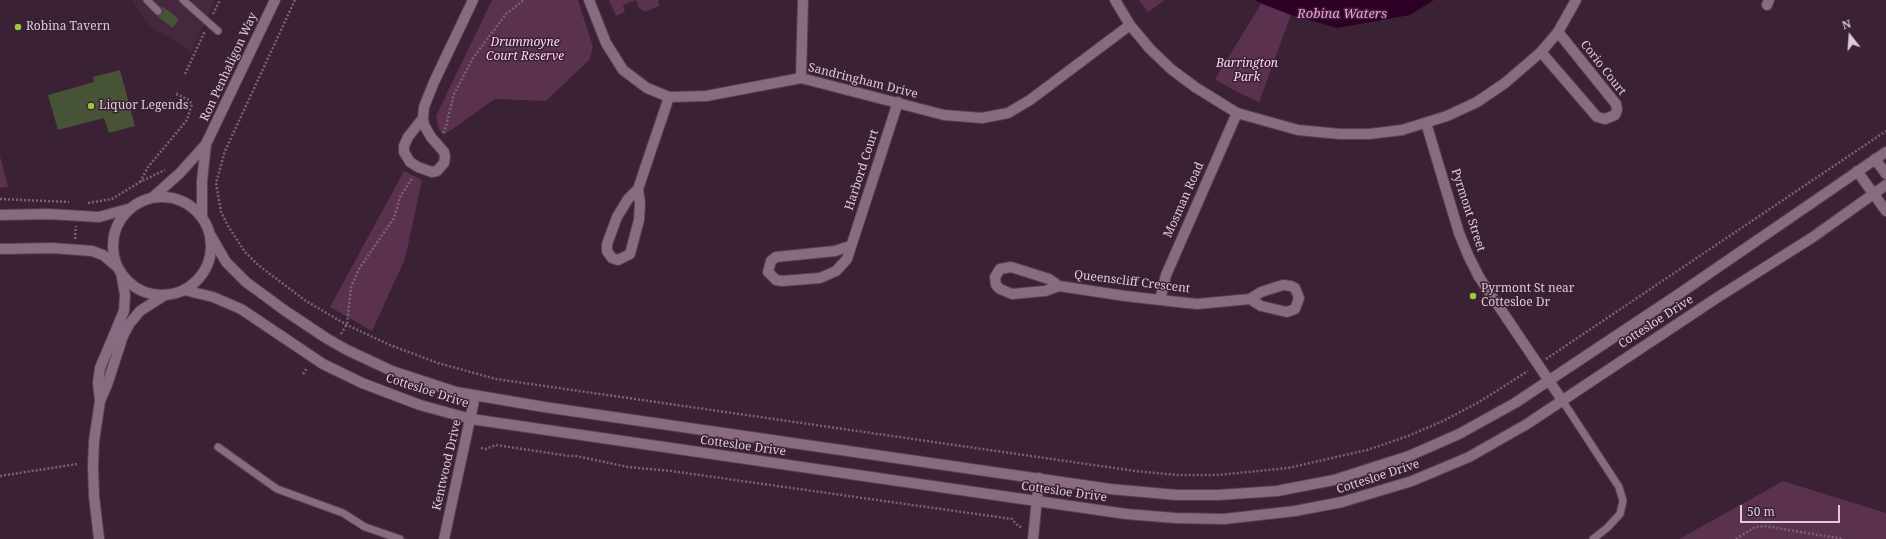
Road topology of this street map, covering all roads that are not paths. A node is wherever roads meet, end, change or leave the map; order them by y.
1 (147, 0) edge
2 (183, 0) edge
3 (275, 0) edge
4 (473, 0) edge
5 (589, 0) edge
6 (803, 0) edge
7 (1115, 0) edge
8 (1576, 0) edge
9 (158, 11) dead end
10 (1130, 25) junction
11 (218, 30) dead end
12 (1558, 32) junction
13 (1541, 52) junction
14 (801, 78) junction
15 (669, 97) junction
16 (898, 102) junction
17 (1237, 112) junction
18 (423, 118) junction
19 (1426, 123) junction
20 (206, 144) junction
21 (1886, 152) edge
22 (1875, 159) junction
23 (1857, 171) junction
24 (1886, 174) edge
25 (1886, 185) edge
26 (638, 190) junction
27 (1874, 194) junction
28 (153, 197) junction
29 (130, 208) junction
30 (1886, 211) edge
31 (0, 215) edge
32 (202, 216) junction
33 (211, 236) junction
34 (850, 246) junction
35 (0, 249) edge
36 (119, 270) junction
37 (1059, 286) junction
38 (184, 290) junction
39 (165, 295) junction
40 (1250, 299) dead end
41 (1160, 300) junction
42 (1549, 380) junction
43 (475, 396) junction
44 (1562, 400) junction
45 (100, 401) junction
46 (471, 419) junction
47 (218, 447) dead end
48 (1039, 478) junction
49 (1036, 502) junction
50 (99, 539) edge
51 (400, 539) edge
52 (444, 539) edge
53 (1033, 539) edge
54 (1593, 539) edge

1 - 9 lane
2 - 11 lane
3 - 20 street, Ron Penhaligon Way
4 - 18 street
5 - 15 street, Sandringham Drive
6 - 14 street
7 - 10 street
8 - 12 street
10 - 16 street, Sandringham Drive
10 - 17 street
12 - 13 street
12 - 13 street, Corio Court
13 - 19 street
14 - 15 street, Sandringham Drive
14 - 16 street, Sandringham Drive
15 - 26 street
16 - 34 street, Harbord Court
17 - 19 street
17 - 41 street, Mosman Road
18 - 18 street
19 - 42 street, Pyrmont Street
20 - 28 street, Ron Penhaligon Way
20 - 32 street, Ron Penhaligon Way
21 - 22 street, Cottesloe Drive
22 - 23 street, Cottesloe Drive
22 - 24 street
23 - 27 street
23 - 42 street, Cottesloe Drive
25 - 27 street, Cottesloe Drive
26 - 26 street
27 - 30 street
27 - 44 street, Cottesloe Drive
28 - 29 street
28 - 32 street
29 - 31 street
29 - 36 street
32 - 33 street
33 - 38 street
33 - 43 street, Cottesloe Drive
34 - 34 street, Harbord Court
35 - 36 street
36 - 39 street
36 - 45 street
37 - 37 street, Queenscliff Crescent
37 - 41 street, Queenscliff Crescent
38 - 39 street
38 - 46 street, Cottesloe Drive
39 - 45 street
40 - 41 street, Queenscliff Crescent
42 - 44 street, Pyrmont Street
42 - 48 street, Cottesloe Drive
43 - 46 street, Kentwood Drive
43 - 48 street, Cottesloe Drive
44 - 49 street, Cottesloe Drive
44 - 54 lane
45 - 50 street
46 - 49 street, Cottesloe Drive
46 - 52 street, Kentwood Drive
47 - 51 lane
48 - 49 street
49 - 53 street

